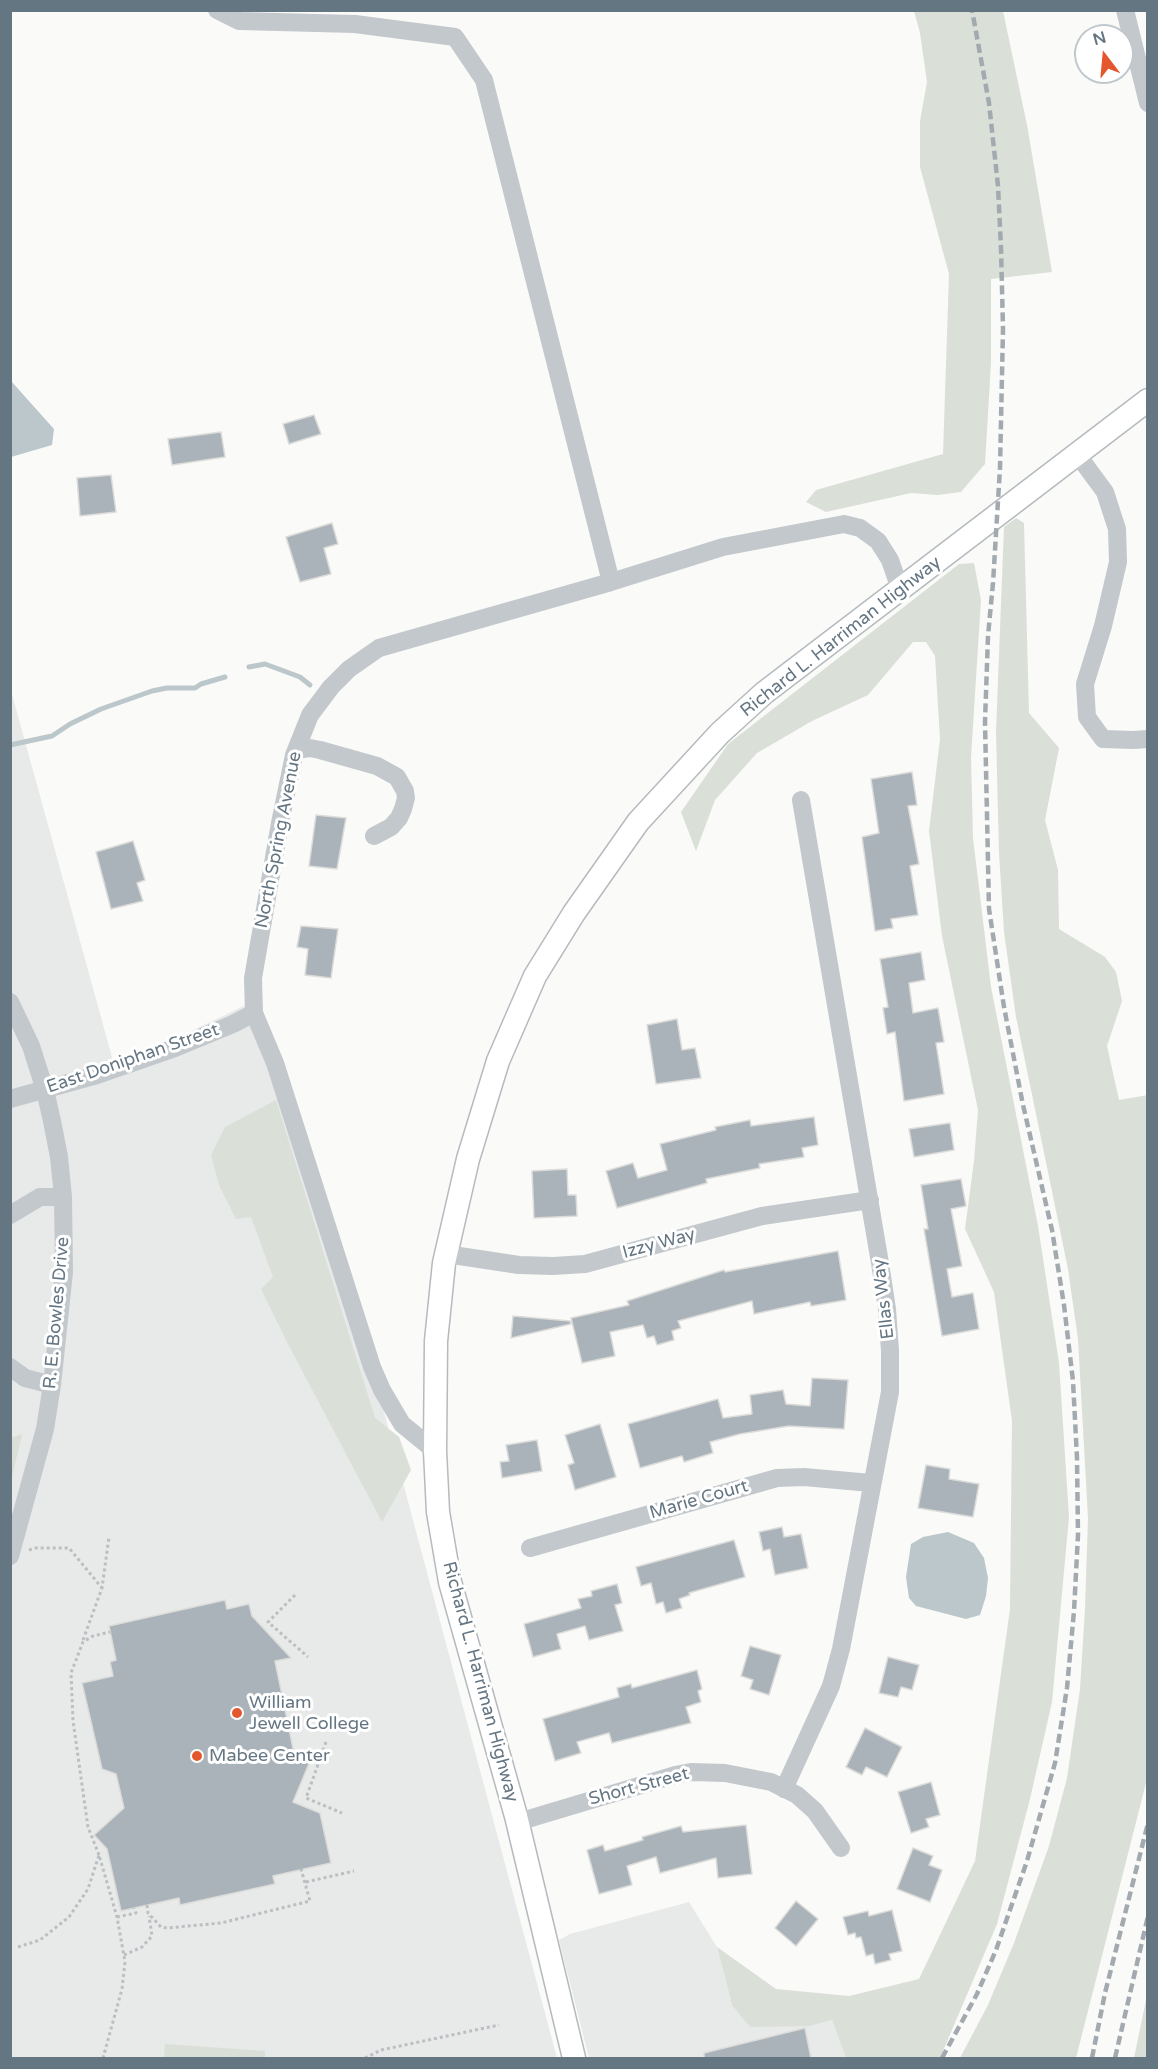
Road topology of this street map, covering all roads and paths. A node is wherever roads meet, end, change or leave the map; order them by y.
1 (217, 10) edge
2 (1125, 10) edge
3 (1148, 103) edge
4 (1148, 400) edge
5 (1077, 454) junction
6 (611, 582) junction
7 (900, 590) junction
8 (1148, 739) edge
9 (296, 750) junction
10 (801, 800) dead end
11 (374, 836) dead end
12 (10, 1002) edge
13 (254, 1013) junction
14 (45, 1089) junction
15 (10, 1100) edge
16 (63, 1197) junction
17 (870, 1200) junction
18 (10, 1215) edge
19 (446, 1254) junction
20 (10, 1367) edge
21 (52, 1385) junction
22 (435, 1451) junction
23 (871, 1483) junction
24 (108, 1537) dead end
25 (530, 1548) dead end
26 (18, 1554) edge
27 (102, 1588) junction
28 (295, 1595) dead end
29 (110, 1632) dead end
30 (83, 1641) junction
31 (308, 1657) dead end
32 (326, 1742) dead end
33 (784, 1789) junction
34 (342, 1813) dead end
35 (518, 1821) junction
36 (841, 1848) dead end
37 (99, 1855) junction
38 (301, 1869) dead end
39 (354, 1871) dead end
40 (306, 1883) junction
41 (147, 1905) dead end
42 (135, 1908) dead end
43 (148, 1913) junction
44 (117, 1917) junction
45 (18, 1947) dead end
46 (124, 1955) junction
47 (499, 2025) dead end
48 (103, 2058) edge
49 (365, 2058) edge
50 (574, 2058) edge

1 - 6 street
2 - 3 street
4 - 5 main road, Richard L. Harriman Highway
5 - 7 main road, Richard L. Harriman Highway
5 - 8 street
6 - 7 street, North Spring Avenue
6 - 9 street, North Spring Avenue
7 - 19 main road, Richard L. Harriman Highway
9 - 11 street
9 - 13 street, North Spring Avenue
10 - 17 street, Ellas Way
12 - 14 street, R. E. Bowles Drive
13 - 14 street, East Doniphan Street
13 - 22 street, North Spring Avenue
14 - 15 street, East Doniphan Street
14 - 16 street, R. E. Bowles Drive
16 - 18 street
16 - 21 street, R. E. Bowles Drive
17 - 19 street, Izzy Way
17 - 23 street, Ellas Way
19 - 22 main road, Richard L. Harriman Highway
20 - 21 street
21 - 26 street, R. E. Bowles Drive
22 - 35 main road, Richard L. Harriman Highway
23 - 25 street, Marie Court
23 - 33 street, Ellas Way
24 - 27 path
26 - 27 path
27 - 30 path
28 - 31 path
29 - 30 path
30 - 37 path
32 - 34 path
33 - 35 street, Short Street
33 - 36 street, Short Street
35 - 50 main road, Richard L. Harriman Highway
37 - 44 path
37 - 45 path
38 - 40 path
39 - 40 path
40 - 43 path
41 - 43 path
42 - 44 path
43 - 46 path
44 - 46 path
46 - 48 path
47 - 49 path

